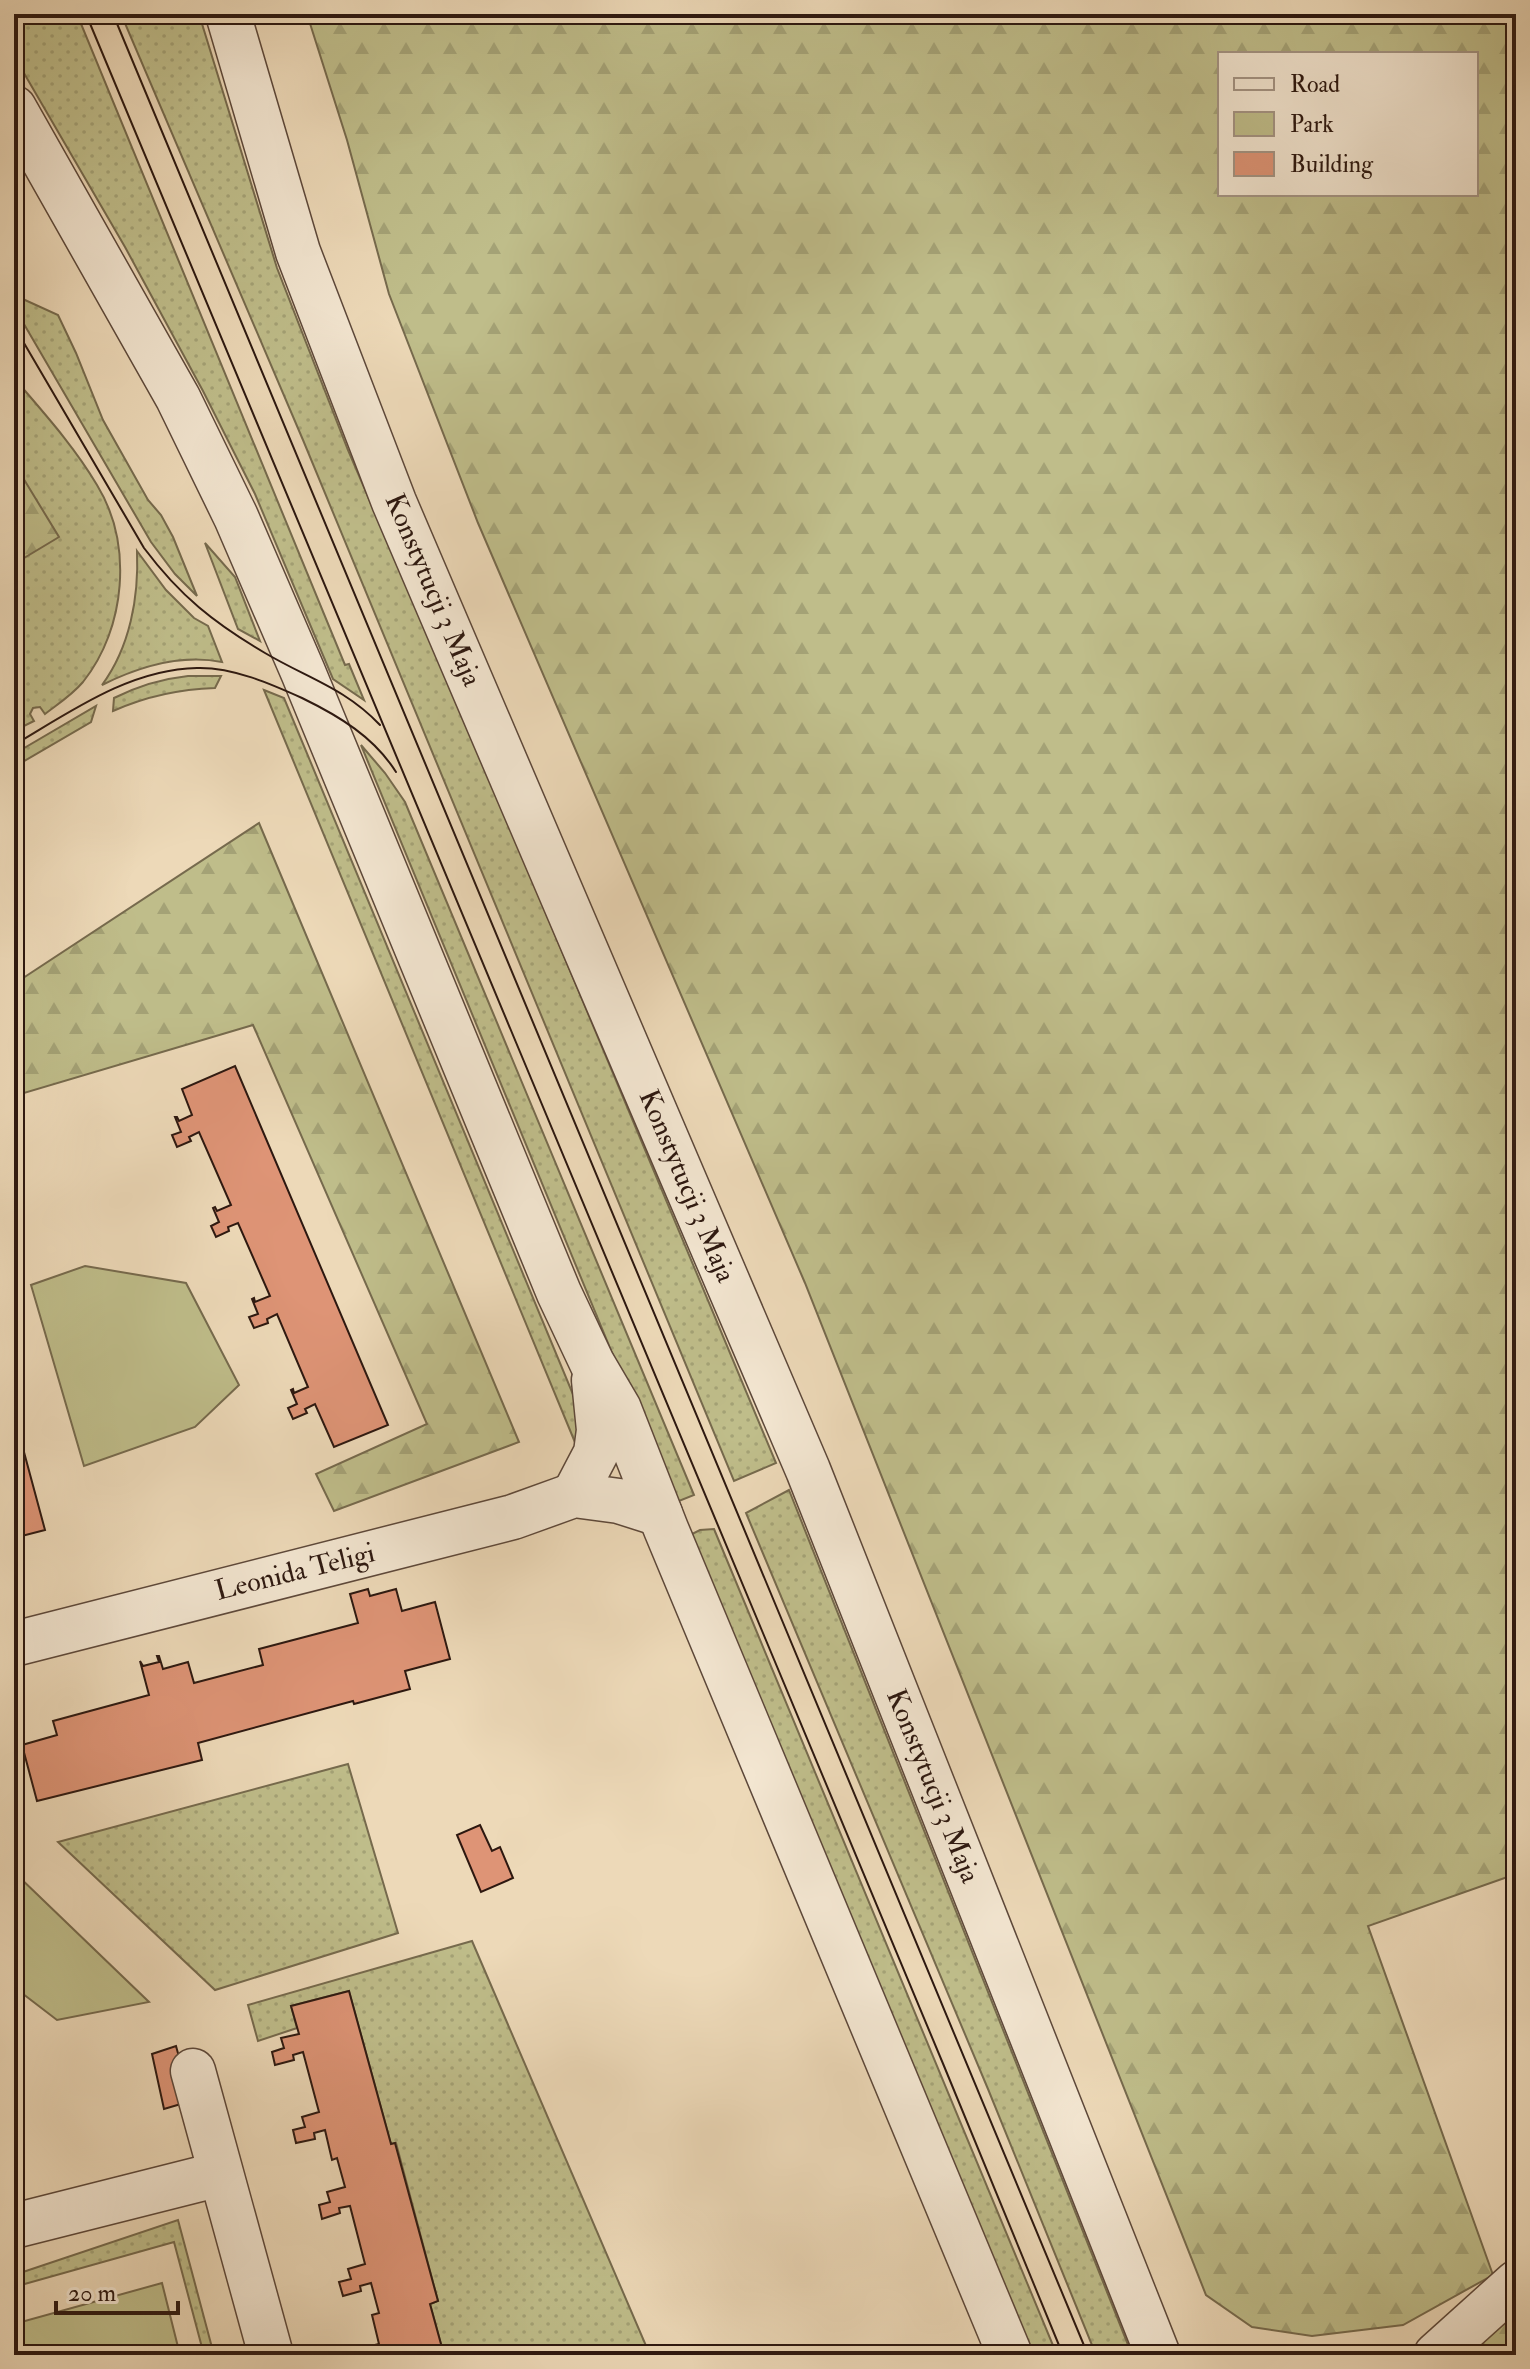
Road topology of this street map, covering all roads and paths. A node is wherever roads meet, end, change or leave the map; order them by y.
1 (228, 14) edge
2 (14, 108) edge
3 (592, 1363) junction
4 (574, 1495) junction
5 (660, 1514) junction
6 (14, 1644) edge
7 (193, 2071) dead end
8 (220, 2174) junction
9 (14, 2226) edge
10 (1516, 2283) edge
11 (271, 2355) edge
12 (1010, 2355) edge
13 (1158, 2355) edge
14 (1436, 2355) edge

1 - 13 street, Konstytucji 3 Maja
2 - 3 street
3 - 4 street
3 - 5 street
4 - 5 street, Leonida Teligi
4 - 6 street, Leonida Teligi
5 - 12 street
7 - 8 street
8 - 9 street
8 - 11 street
10 - 14 street

